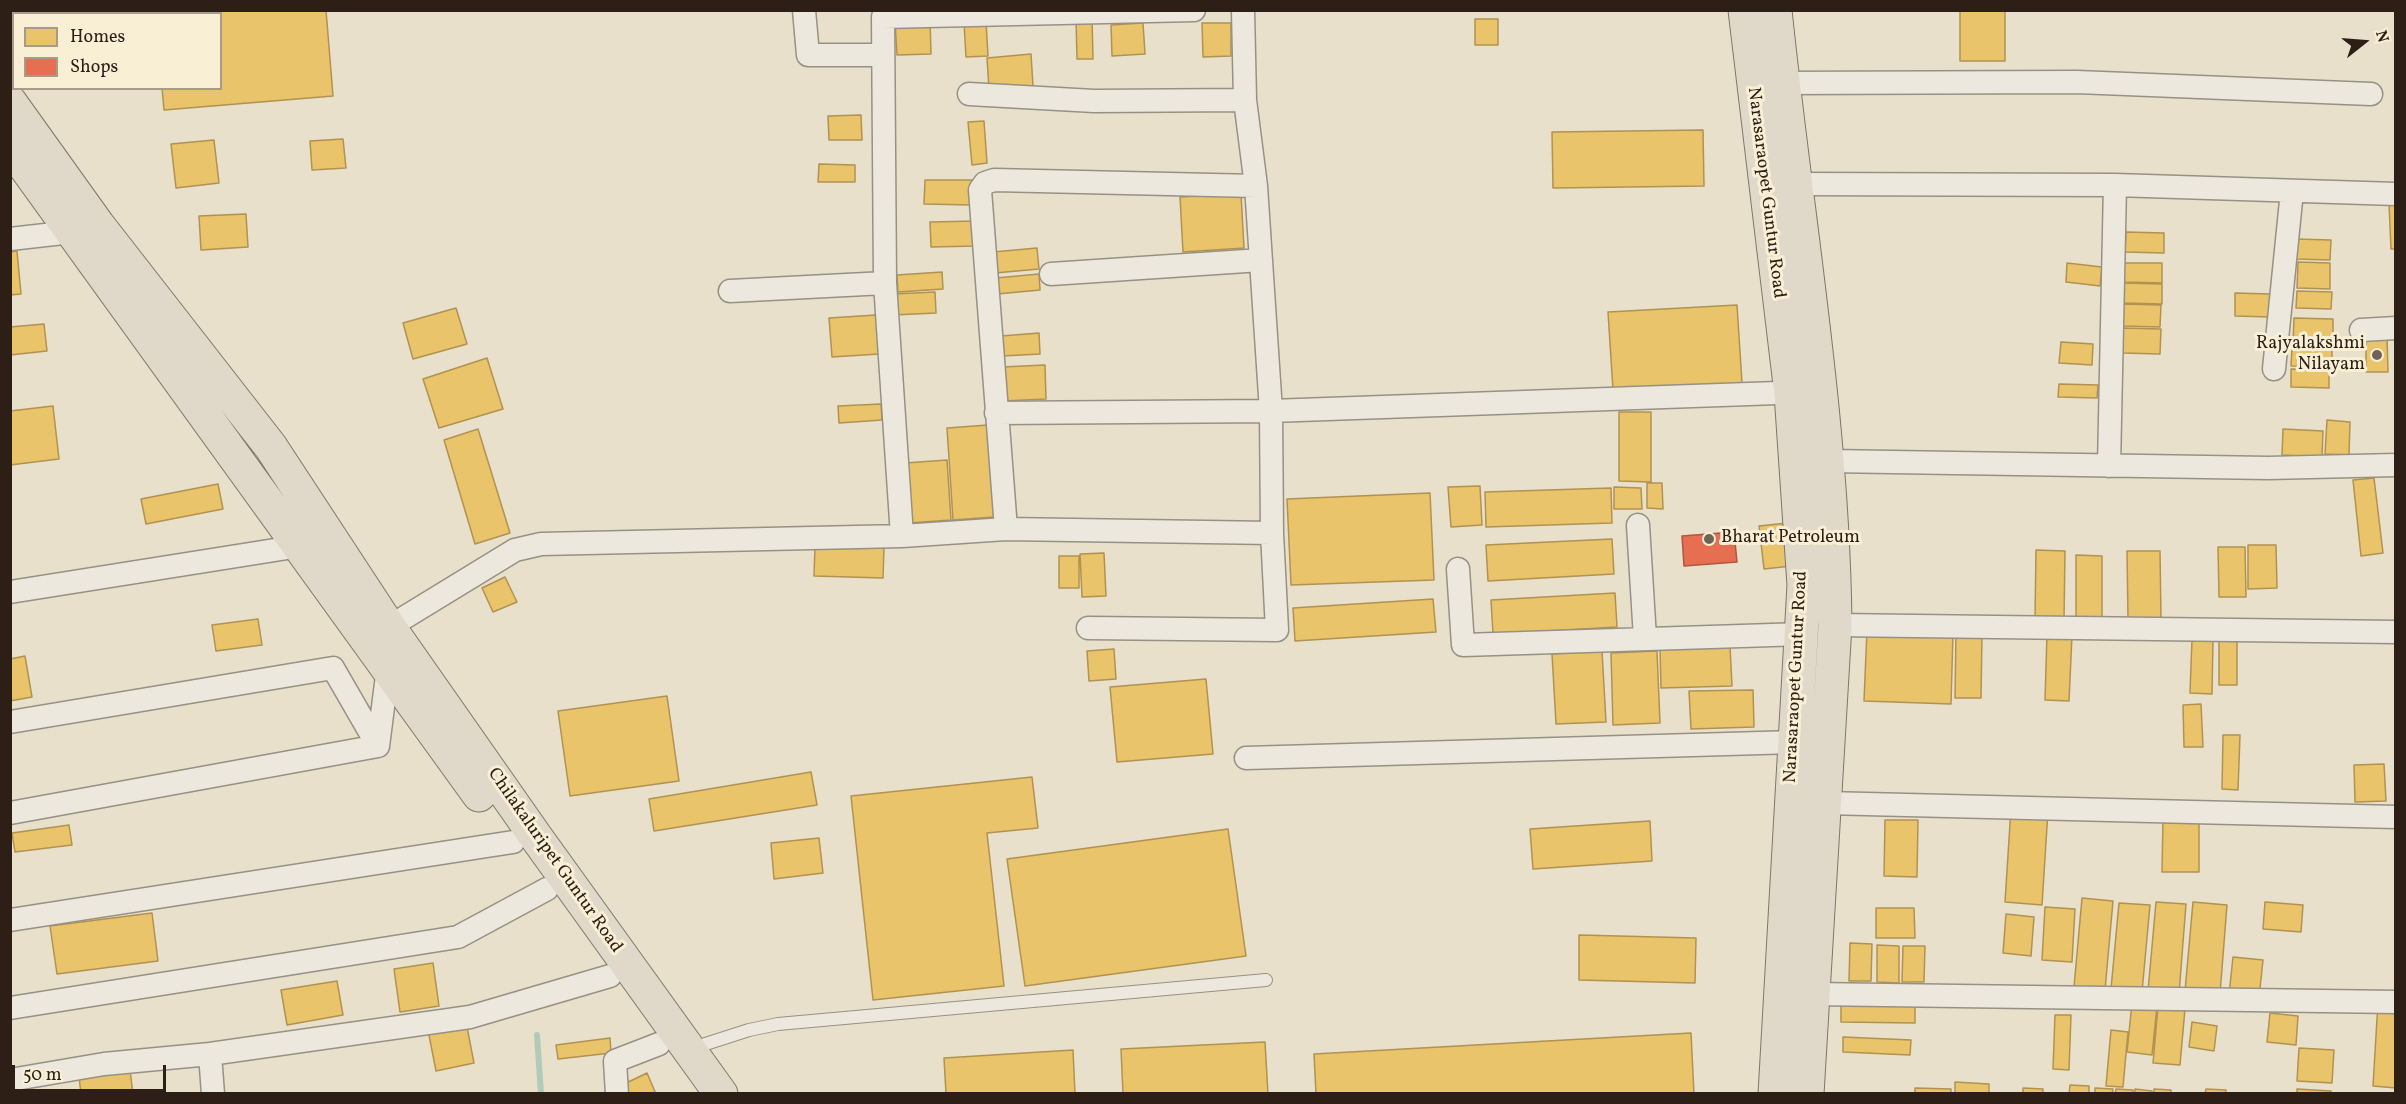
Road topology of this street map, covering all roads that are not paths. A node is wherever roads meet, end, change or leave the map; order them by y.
1 (804, 10) edge
2 (1194, 10) edge
3 (1243, 10) edge
4 (1745, 10) edge
5 (1775, 10) edge
6 (883, 55) junction
7 (1783, 83) junction
8 (969, 94) dead end
9 (2371, 94) dead end
10 (1245, 100) junction
11 (10, 102) edge
12 (10, 146) edge
13 (1795, 184) junction
14 (2115, 185) junction
15 (1256, 186) junction
16 (2292, 191) junction
17 (2396, 194) edge
18 (72, 232) junction
19 (10, 239) edge
20 (1261, 260) junction
21 (1052, 274) dead end
22 (885, 283) junction
23 (730, 291) dead end
24 (2396, 328) edge
25 (2361, 330) dead end
26 (2274, 369) dead end
27 (1805, 392) junction
28 (1271, 411) junction
29 (996, 412) junction
30 (1829, 461) junction
31 (2396, 465) edge
32 (2109, 466) junction
33 (1638, 525) dead end
34 (1006, 529) junction
35 (1272, 533) junction
36 (902, 536) junction
37 (300, 546) junction
38 (1458, 569) dead end
39 (10, 592) edge
40 (1834, 625) junction
41 (389, 627) junction
42 (1088, 628) dead end
43 (2396, 632) edge
44 (1803, 634) junction
45 (1645, 638) junction
46 (388, 668) junction
47 (10, 723) edge
48 (1794, 742) junction
49 (378, 746) junction
50 (1246, 758) dead end
51 (1825, 803) junction
52 (10, 813) edge
53 (2396, 817) edge
54 (513, 842) junction
55 (547, 889) junction
56 (10, 920) edge
57 (610, 976) junction
58 (1266, 980) dead end
59 (1812, 994) junction
60 (2396, 1002) edge
61 (10, 1008) edge
62 (674, 1047) junction
63 (210, 1054) junction
64 (10, 1080) edge
65 (213, 1094) edge
66 (617, 1094) edge
67 (694, 1094) edge
68 (721, 1094) edge
69 (1775, 1094) edge
70 (1807, 1094) edge

1 - 6 street
2 - 6 street
3 - 10 street
4 - 27 highway, Narasaraopet Guntur Road
5 - 7 highway, Narasaraopet Guntur Road
6 - 22 street
7 - 9 street
7 - 13 highway, Narasaraopet Guntur Road
8 - 10 street
10 - 15 street
11 - 41 highway, Chilakaluripet Guntur Road
12 - 18 highway, Chilakaluripet Guntur Road
13 - 14 street
13 - 27 highway, Narasaraopet Guntur Road
14 - 16 street
14 - 32 street
15 - 20 street
15 - 29 street
16 - 17 street
16 - 26 street
18 - 19 street
18 - 37 highway, Chilakaluripet Guntur Road
20 - 21 street
20 - 28 street
22 - 23 street
22 - 36 street
24 - 25 street
27 - 28 street
27 - 30 highway, Narasaraopet Guntur Road
27 - 44 highway, Narasaraopet Guntur Road
28 - 29 street
28 - 35 street
29 - 34 street
30 - 32 street
30 - 40 highway, Narasaraopet Guntur Road
31 - 32 street
33 - 45 street
34 - 35 street
34 - 36 street
35 - 42 street
36 - 41 street
37 - 39 street
37 - 46 highway, Chilakaluripet Guntur Road
38 - 45 street
40 - 43 street
40 - 51 highway, Narasaraopet Guntur Road
41 - 62 highway, Chilakaluripet Guntur Road
44 - 45 street
44 - 48 highway, Narasaraopet Guntur Road
46 - 49 street
46 - 54 highway, Chilakaluripet Guntur Road
47 - 49 street
48 - 50 street
48 - 69 highway, Narasaraopet Guntur Road
49 - 52 street
51 - 53 street
51 - 59 highway, Narasaraopet Guntur Road
54 - 55 highway, Chilakaluripet Guntur Road
54 - 56 street
55 - 57 highway, Chilakaluripet Guntur Road
55 - 61 street
57 - 62 highway, Chilakaluripet Guntur Road
57 - 63 street
58 - 62 lane
59 - 60 street
59 - 70 highway, Narasaraopet Guntur Road
62 - 66 street
62 - 67 highway, Chilakaluripet Guntur Road
62 - 68 highway, Chilakaluripet Guntur Road
63 - 64 street
63 - 65 street

